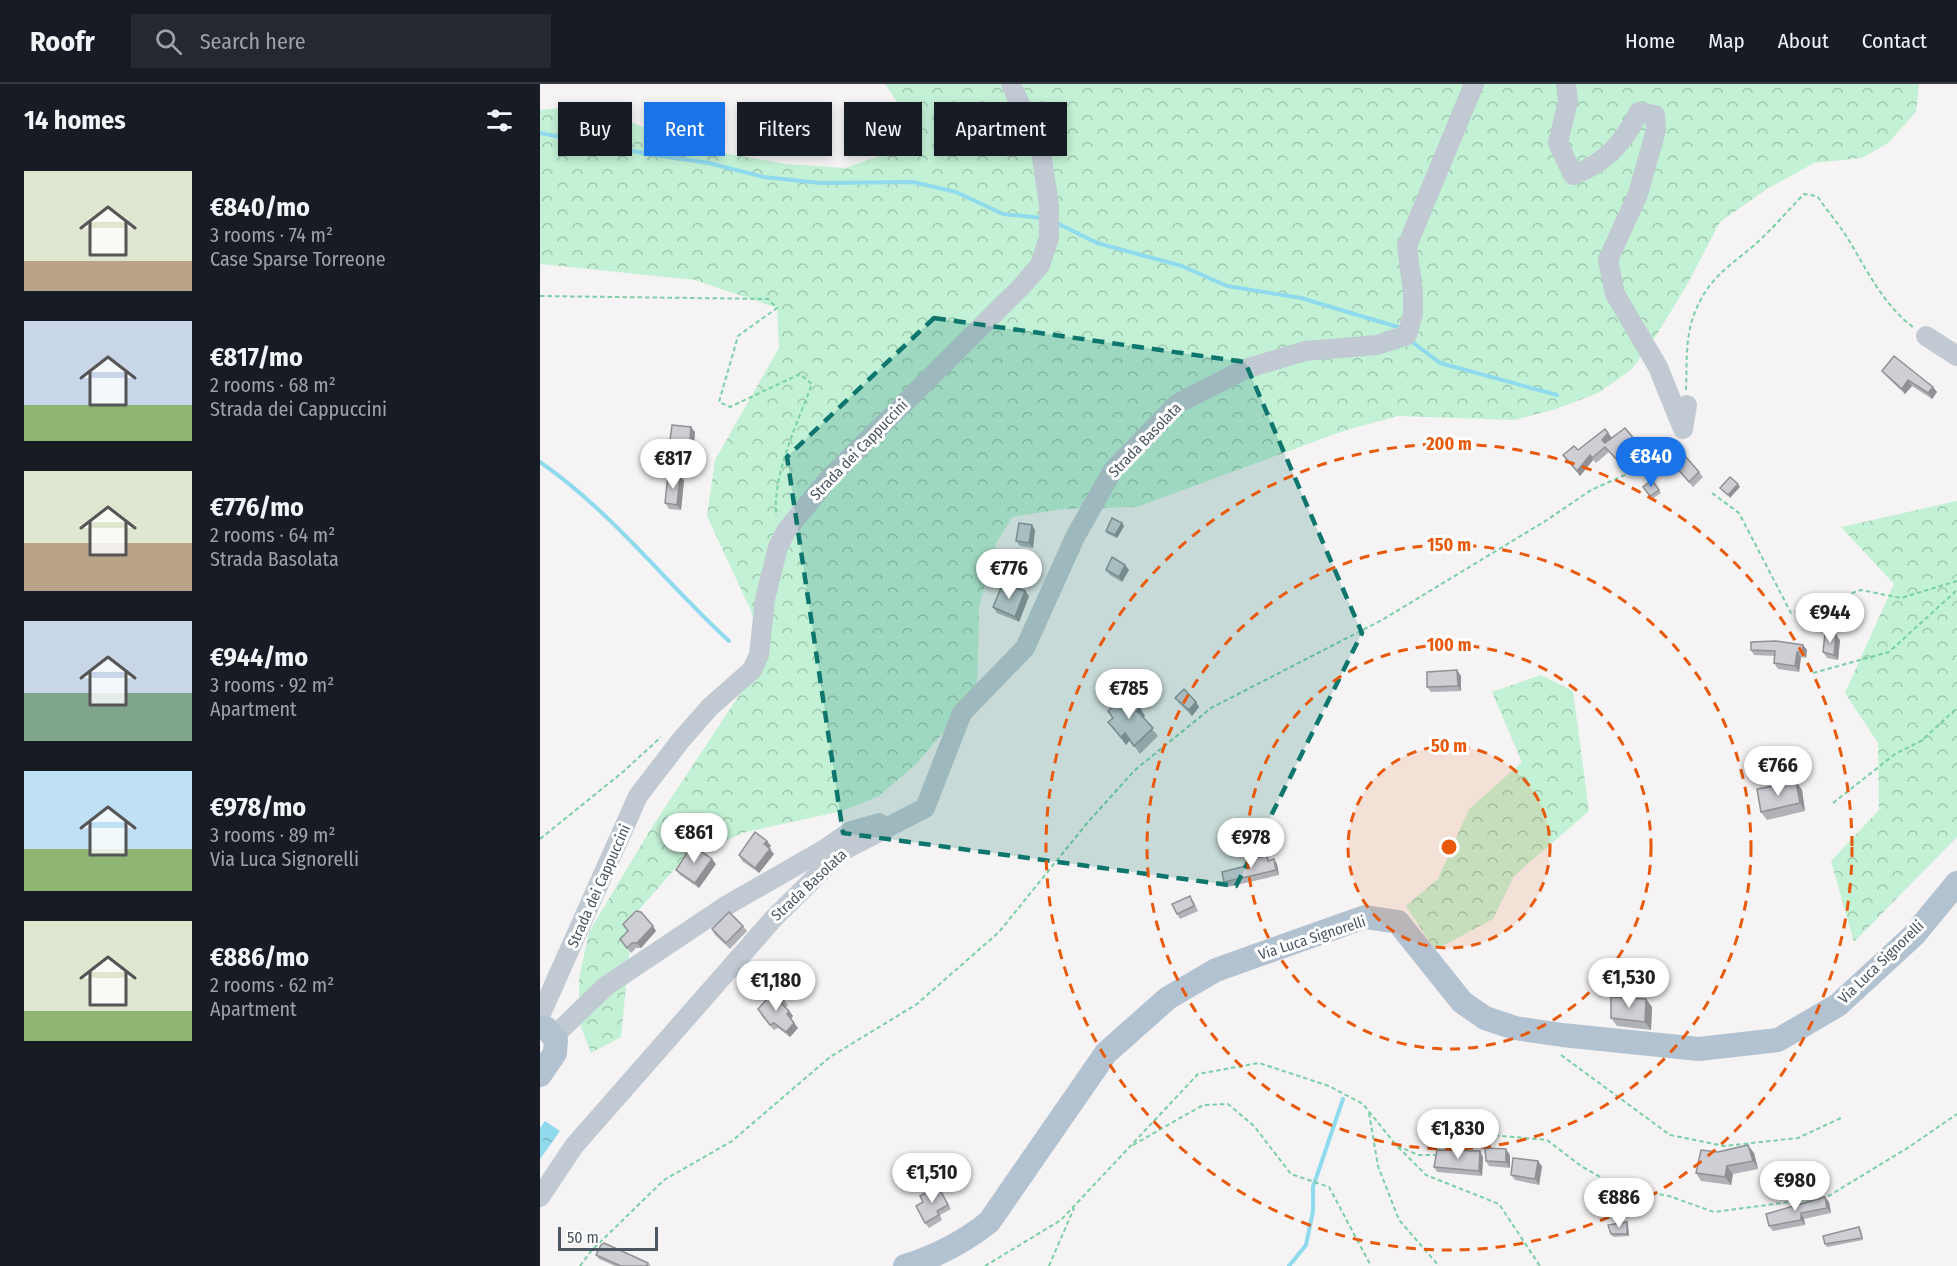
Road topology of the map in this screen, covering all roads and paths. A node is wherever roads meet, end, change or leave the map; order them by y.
1 (1011, 84) edge
2 (1474, 84) edge
3 (1566, 84) edge
4 (540, 296) edge
5 (1926, 336) joint
6 (1957, 356) edge
7 (1688, 405) joint
8 (1683, 429) junction
9 (1712, 493) dead end
10 (778, 548) junction
11 (1957, 581) edge
12 (1957, 590) edge
13 (1813, 673) dead end
14 (1957, 708) edge
15 (665, 734) dead end
16 (1833, 803) dead end
17 (896, 823) junction
18 (540, 839) edge
19 (1957, 883) edge
20 (540, 1016) edge
21 (547, 1032) edge
22 (1555, 1054) dead end
23 (540, 1076) edge
24 (1368, 1110) junction
25 (1957, 1114) edge
26 (1843, 1117) dead end
27 (1396, 1145) junction
28 (1131, 1146) junction
29 (540, 1197) edge
30 (1076, 1204) junction
31 (580, 1266) edge
32 (905, 1266) edge
33 (985, 1266) edge
34 (1049, 1266) edge
35 (1371, 1266) edge
36 (1439, 1266) edge
37 (1540, 1266) edge

1 - 10 street, Strada dei Cappuccini
2 - 17 street, Strada Basolata
3 - 8 street
4 - 10 path
5 - 6 street
5 - 7 path
7 - 8 street
8 - 31 path
9 - 11 path
10 - 20 street, Strada dei Cappuccini
12 - 13 path
14 - 16 path
15 - 18 path
17 - 21 street
17 - 29 street, Strada Basolata
19 - 32 main road, Via Luca Signorelli
21 - 23 main road
22 - 26 path
24 - 27 path
24 - 28 path
24 - 36 path
25 - 27 path
27 - 37 path
28 - 30 path
28 - 35 path
30 - 33 path
30 - 34 path

